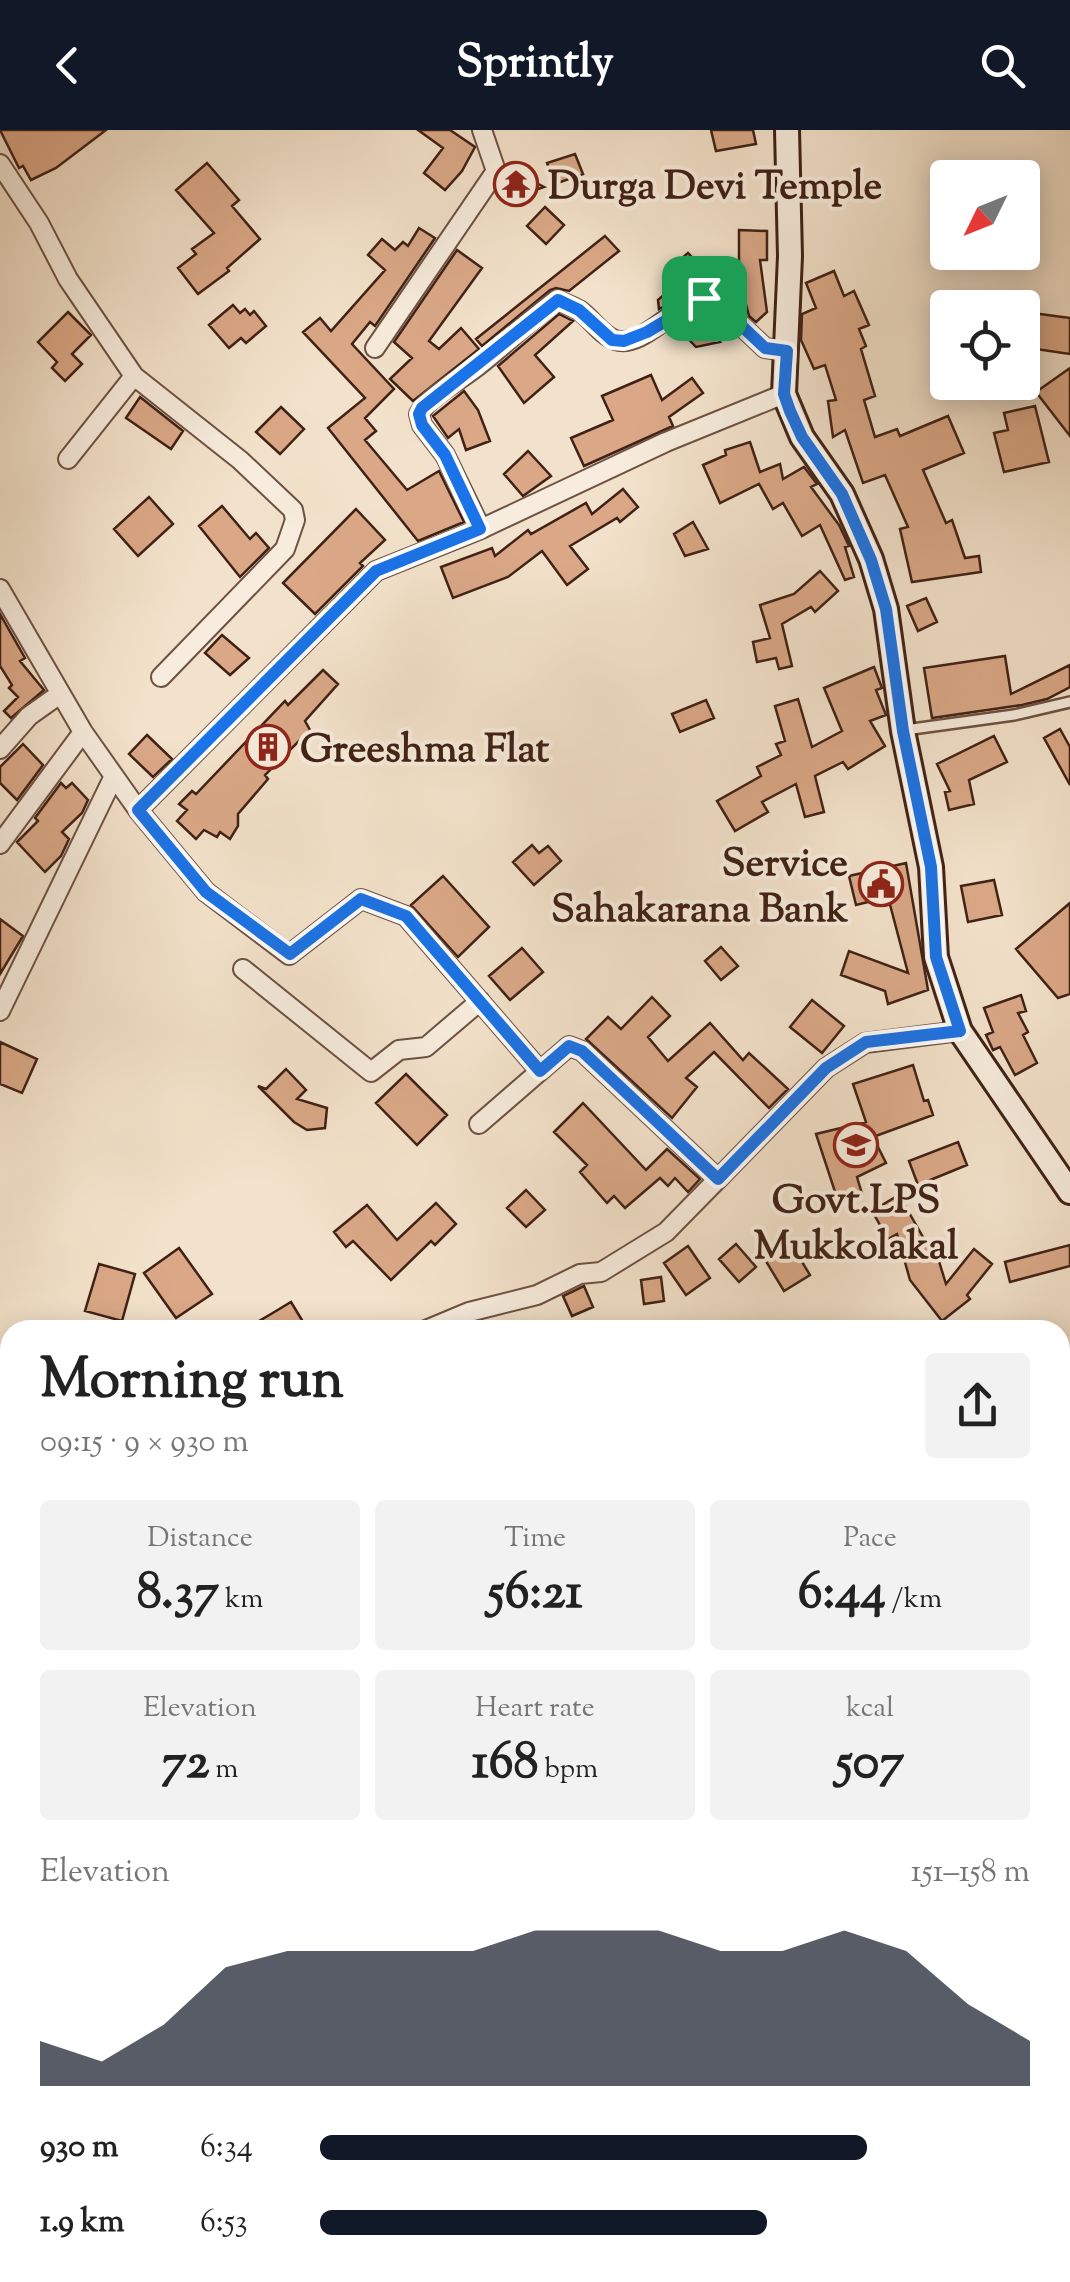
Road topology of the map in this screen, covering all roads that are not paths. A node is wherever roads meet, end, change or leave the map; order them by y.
1 (482, 130) edge
2 (787, 130) edge
3 (0, 164) edge
4 (375, 348) dead end
5 (787, 351) junction
6 (134, 376) junction
7 (784, 394) junction
8 (68, 459) dead end
9 (480, 529) junction
10 (0, 589) edge
11 (161, 678) dead end
12 (60, 694) junction
13 (1070, 702) edge
14 (903, 731) junction
15 (83, 732) junction
16 (0, 749) edge
17 (114, 776) junction
18 (138, 810) junction
19 (0, 844) edge
20 (243, 969) dead end
21 (480, 1001) junction
22 (0, 1011) edge
23 (960, 1031) junction
24 (540, 1071) junction
25 (479, 1124) dead end
26 (718, 1179) junction
27 (1070, 1192) edge
28 (450, 1320) edge

1 - 4 street
2 - 5 main road
3 - 6 street
5 - 7 main road
5 - 9 street
6 - 8 street
6 - 11 street
7 - 9 street
7 - 14 main road
9 - 18 street
10 - 12 street
12 - 15 street
12 - 16 street
13 - 14 lane
14 - 23 main road
15 - 17 street
15 - 19 street
17 - 18 street
17 - 22 street
18 - 21 street
20 - 21 street
21 - 24 street
23 - 26 street
23 - 27 main road
24 - 25 street
24 - 26 street
26 - 28 street

